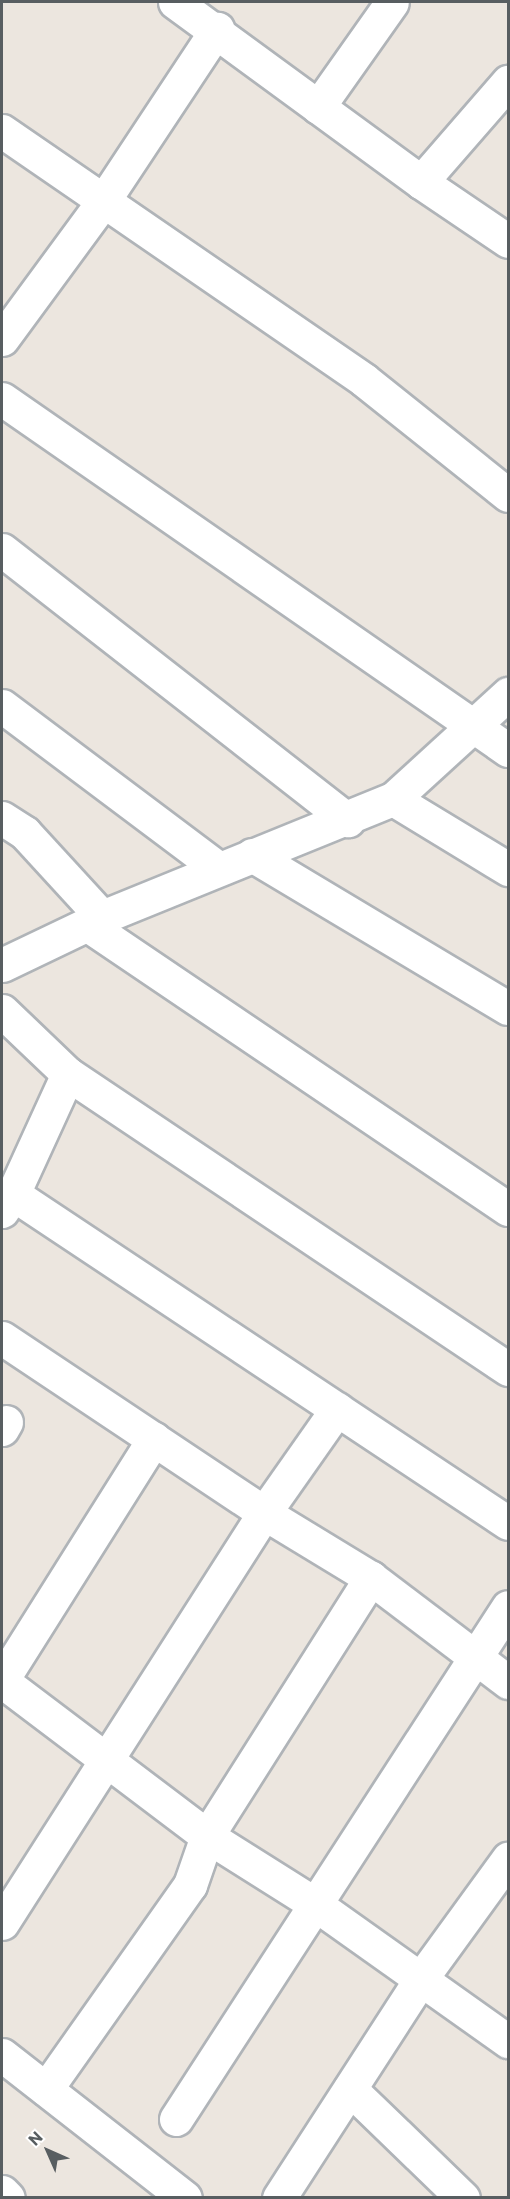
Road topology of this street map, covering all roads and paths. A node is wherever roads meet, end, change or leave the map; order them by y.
1 (175, 2) edge
2 (392, 2) edge
3 (217, 29) junction
4 (508, 82) edge
5 (318, 107) junction
6 (2, 131) edge
7 (421, 182) junction
8 (102, 203) junction
9 (508, 241) edge
10 (2, 339) edge
11 (2, 399) edge
12 (508, 495) edge
13 (2, 550) edge
14 (508, 694) edge
15 (2, 706) edge
16 (470, 726) junction
17 (508, 750) edge
18 (393, 799) junction
19 (2, 818) edge
20 (348, 820) junction
21 (252, 855) junction
22 (219, 869) junction
23 (508, 869) edge
24 (95, 921) junction
25 (2, 965) edge
26 (508, 1008) edge
27 (2, 1011) edge
28 (68, 1074) junction
29 (7, 1203) edge
30 (508, 1209) edge
31 (2, 1338) edge
32 (508, 1369) edge
33 (337, 1409) junction
34 (154, 1439) junction
35 (264, 1513) junction
36 (508, 1524) edge
37 (371, 1578) junction
38 (508, 1607) edge
39 (476, 1660) junction
40 (2, 1680) edge
41 (508, 1682) edge
42 (109, 1758) junction
43 (207, 1836) junction
44 (508, 1859) edge
45 (315, 1904) junction
46 (2, 1923) edge
47 (420, 1980) junction
48 (508, 2041) edge
49 (2, 2055) edge
50 (46, 2089) junction
51 (350, 2089) junction
52 (177, 2119) dead end
53 (2, 2192) edge
54 (8, 2198) edge
55 (185, 2198) edge
56 (279, 2198) edge
57 (463, 2198) edge

1 - 3 street
2 - 5 street
3 - 5 street
3 - 8 street
4 - 7 street
5 - 7 street
6 - 8 street
7 - 9 street
8 - 10 street
8 - 12 street
11 - 16 street
13 - 20 street
14 - 16 street
15 - 22 street
16 - 17 street
16 - 18 street
18 - 20 street
18 - 23 street
19 - 24 street
20 - 21 street
21 - 22 street
21 - 26 street
22 - 24 street
24 - 25 street
24 - 30 street
27 - 28 street
28 - 29 street
28 - 32 street
29 - 33 street
31 - 34 street
33 - 35 street
33 - 36 street
34 - 35 street
34 - 40 street
35 - 37 street
35 - 42 street
37 - 39 street
37 - 43 street
38 - 39 street
39 - 41 street
39 - 45 street
40 - 42 street
42 - 43 street
42 - 46 street
43 - 45 street
43 - 50 street
44 - 47 street
45 - 47 street
45 - 52 street
47 - 48 street
47 - 51 street
49 - 50 street
50 - 55 street
51 - 56 street
51 - 57 street
53 - 54 street

